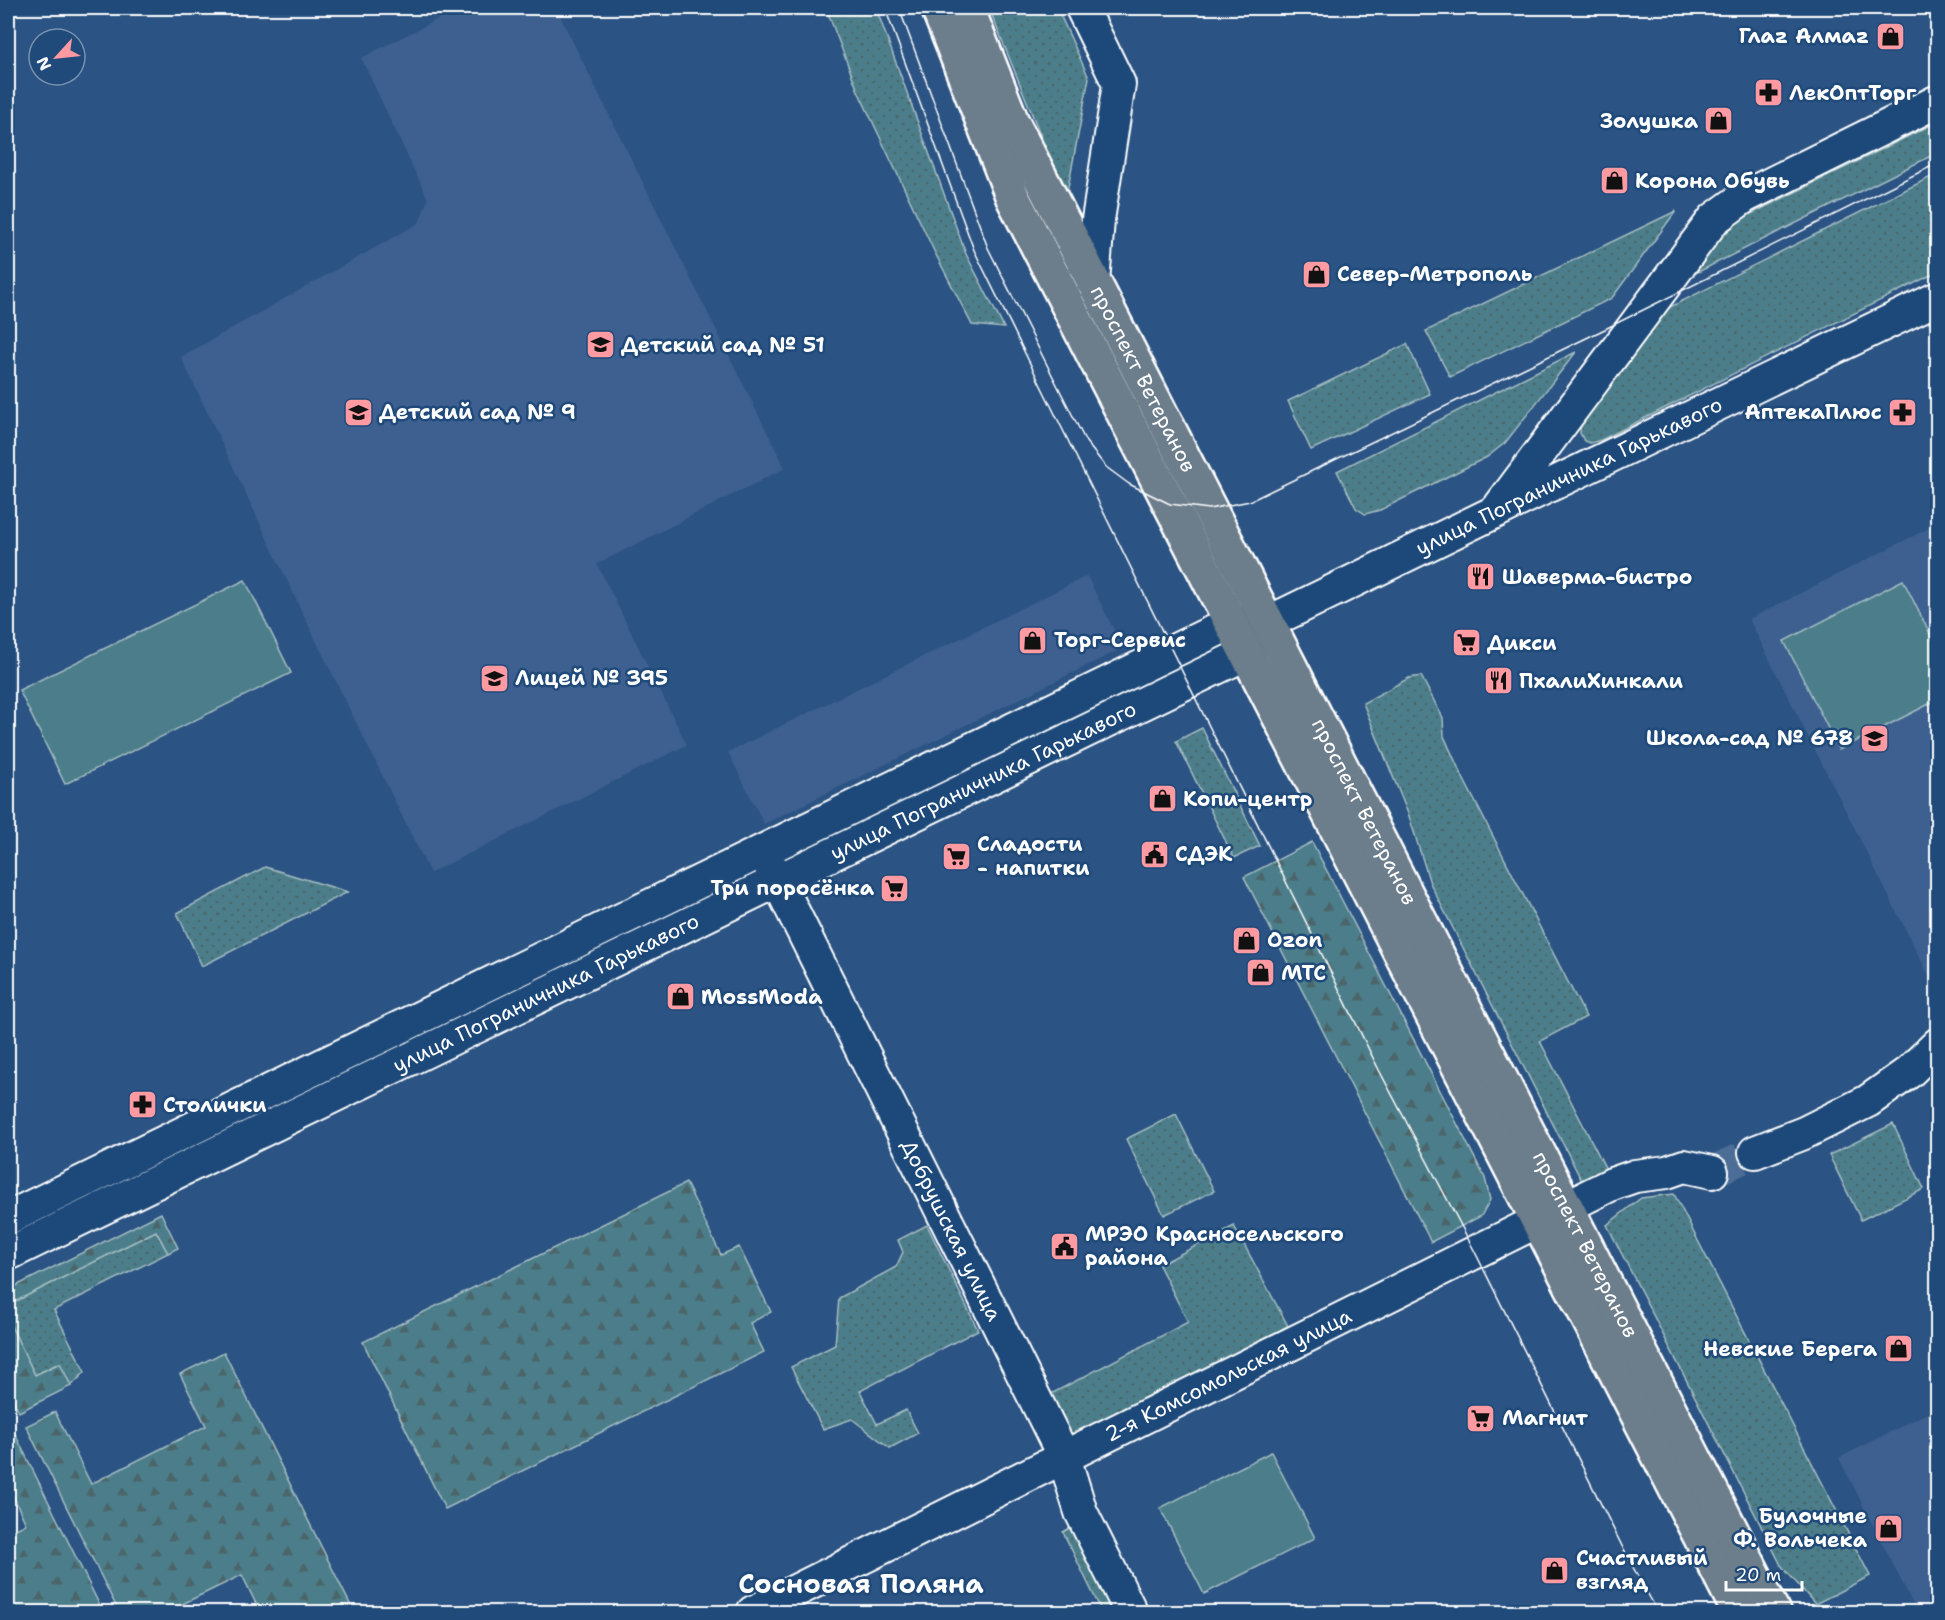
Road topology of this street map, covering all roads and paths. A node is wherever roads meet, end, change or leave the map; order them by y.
1 (938, 8) edge
2 (967, 8) edge
3 (1082, 8) edge
4 (1938, 101) edge
5 (1093, 282) junction
6 (1938, 298) edge
7 (1496, 511) junction
8 (1231, 623) junction
9 (1267, 623) junction
10 (1247, 653) junction
11 (763, 851) junction
12 (778, 881) junction
13 (1938, 1044) edge
14 (1755, 1152) tunnel mouth
15 (1712, 1172) tunnel mouth
16 (1552, 1214) junction
17 (8, 1218) edge
18 (8, 1254) edge
19 (1064, 1457) junction
20 (753, 1612) edge
21 (1131, 1612) edge
22 (1739, 1612) edge
23 (1773, 1612) edge

1 - 8 main road, проспект Ветеранов
2 - 5 main road, проспект Ветеранов
3 - 5 street
4 - 7 street
5 - 9 main road, проспект Ветеранов
6 - 7 street, улица Пограничника Гарькавого
7 - 9 street, улица Пограничника Гарькавого
8 - 9 street, улица Пограничника Гарькавого
8 - 10 main road, проспект Ветеранов
8 - 11 street, улица Пограничника Гарькавого
9 - 10 street
9 - 16 main road, проспект Ветеранов
10 - 12 street, улица Пограничника Гарькавого
10 - 16 main road, проспект Ветеранов
11 - 12 street, Добрушская улица
11 - 17 street, улица Пограничника Гарькавого
12 - 18 street, улица Пограничника Гарькавого
12 - 19 street, Добрушская улица
13 - 14 street
15 - 16 street, 2-я Комсомольская улица
16 - 19 street, 2-я Комсомольская улица
16 - 22 main road, проспект Ветеранов
16 - 23 main road, проспект Ветеранов
19 - 20 street, 2-я Комсомольская улица
19 - 21 street, Добрушская улица

